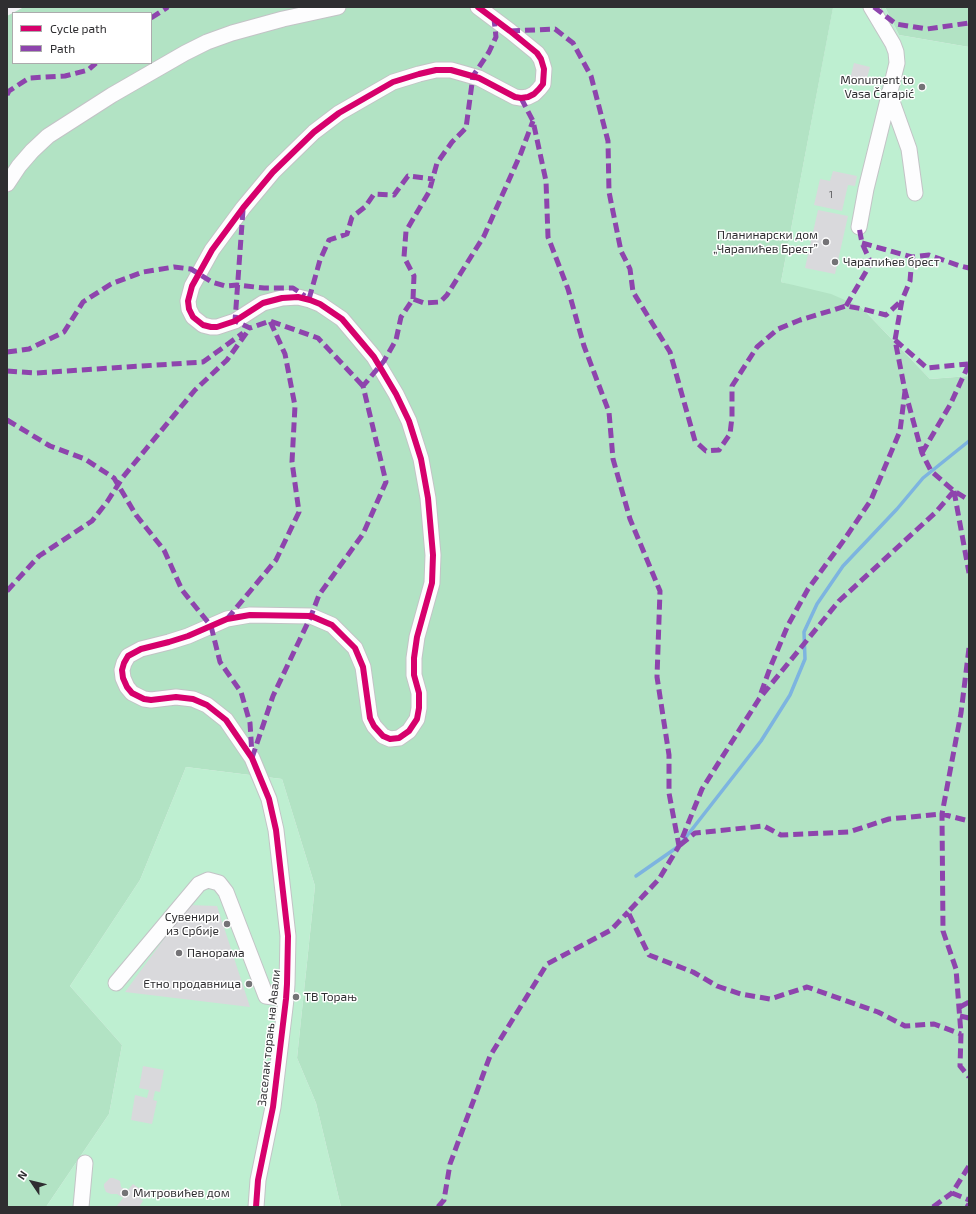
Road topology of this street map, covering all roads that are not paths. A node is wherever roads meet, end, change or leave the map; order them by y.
1 (338, 7) edge
2 (478, 7) edge
3 (871, 7) edge
4 (889, 93) junction
5 (7, 184) edge
6 (915, 193) dead end
7 (859, 227) dead end
8 (116, 983) dead end
9 (286, 999) junction
10 (261, 1118) dead end
11 (85, 1163) dead end
12 (81, 1207) edge
13 (248, 1207) edge
14 (256, 1207) edge

1 - 5 street
2 - 9 street, Заселак торањ на Авали
3 - 4 street
4 - 6 street
4 - 7 street
8 - 9 street
9 - 14 street, Заселак торањ на Авали
10 - 13 street
11 - 12 street

